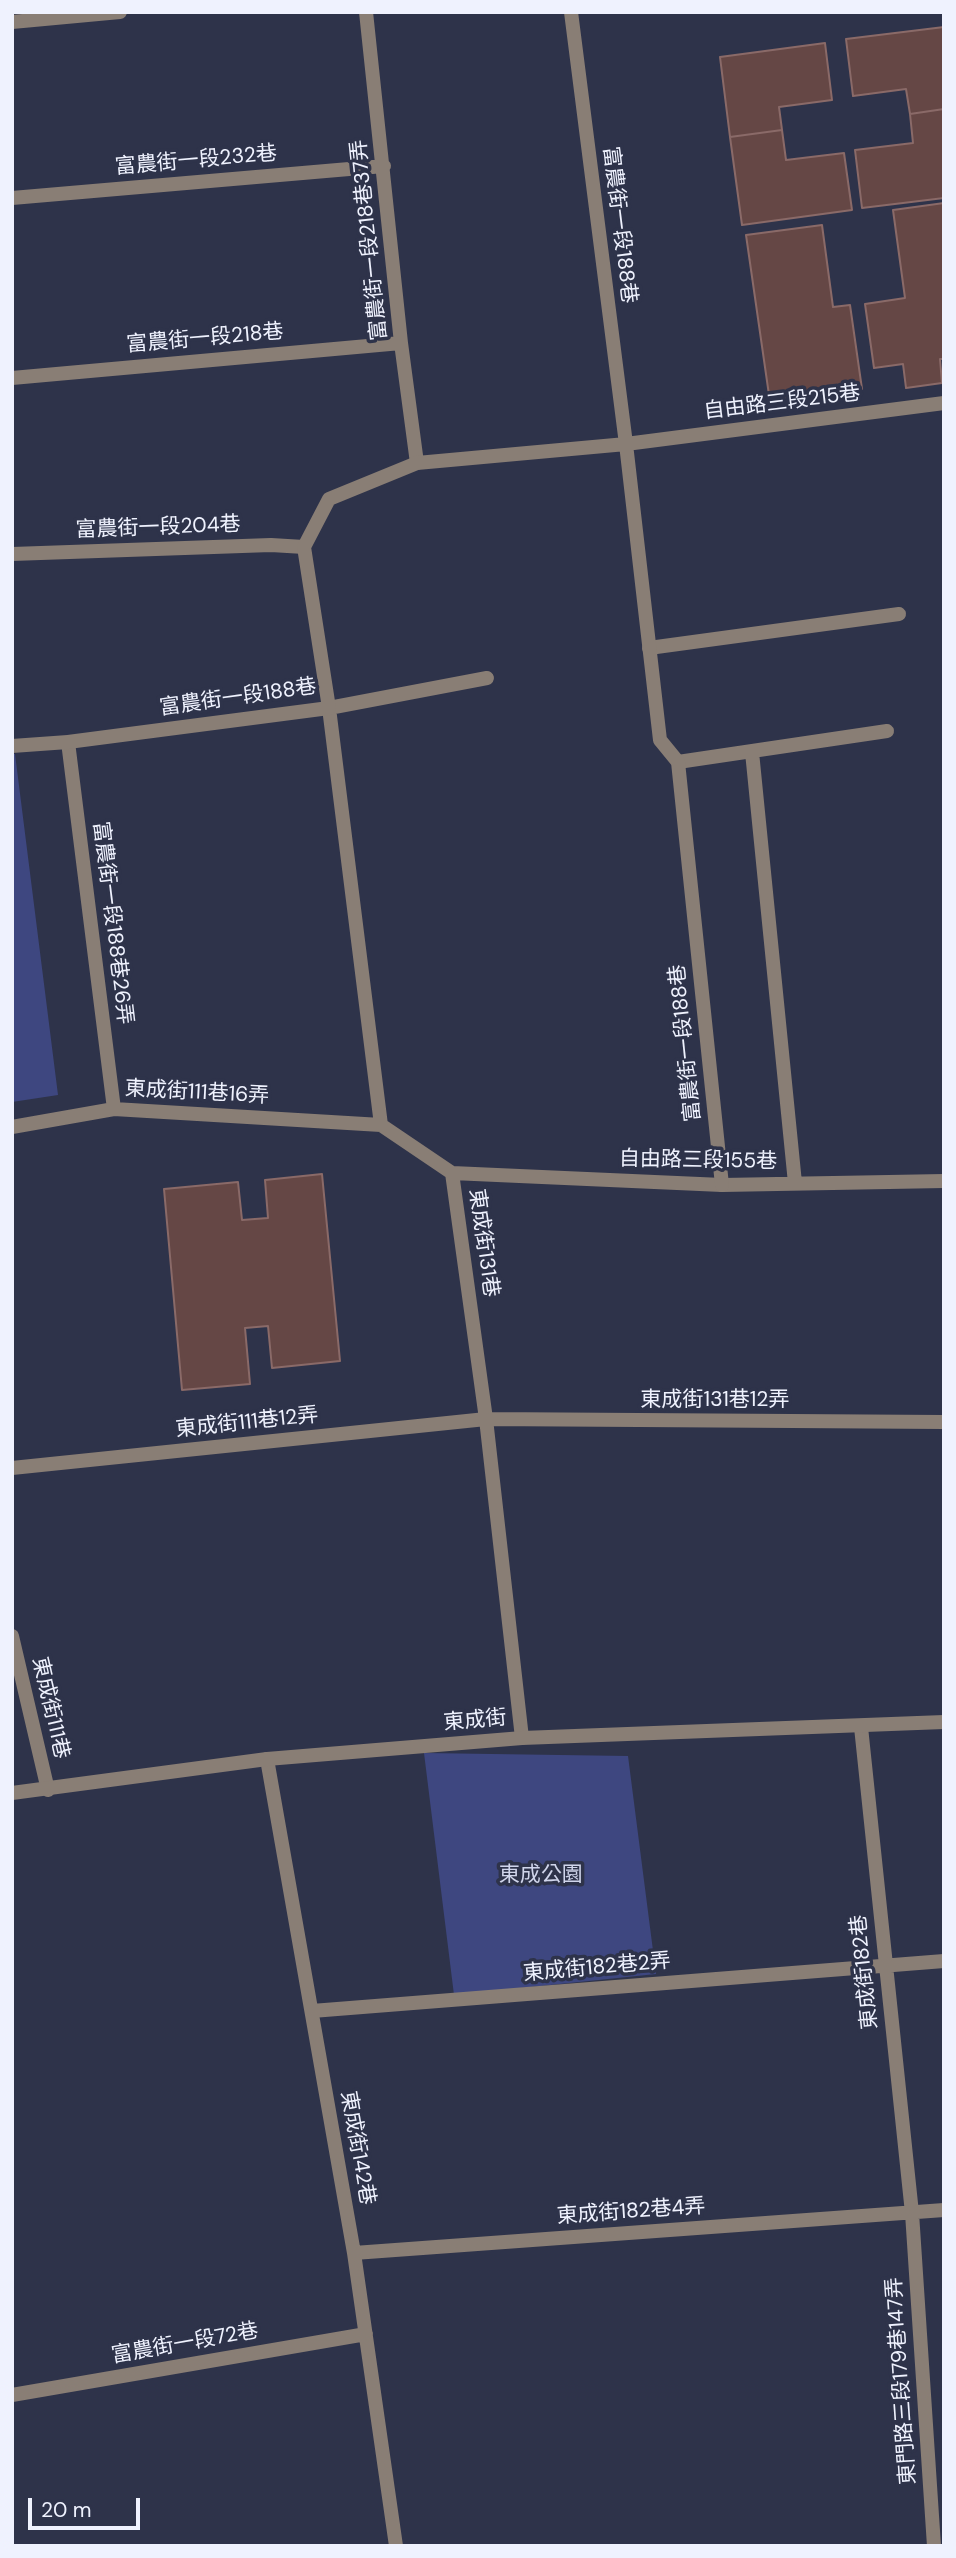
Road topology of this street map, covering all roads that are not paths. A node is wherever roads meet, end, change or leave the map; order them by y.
1 (120, 12) edge
2 (366, 12) edge
3 (571, 12) edge
4 (12, 22) edge
5 (384, 166) junction
6 (12, 198) edge
7 (401, 342) junction
8 (12, 378) edge
9 (944, 404) edge
10 (626, 444) junction
11 (417, 463) junction
12 (304, 547) junction
13 (12, 554) edge
14 (899, 614) dead end
15 (649, 648) junction
16 (487, 678) dead end
17 (329, 708) junction
18 (887, 731) dead end
19 (68, 743) junction
20 (12, 746) edge
21 (752, 752) junction
22 (678, 762) junction
23 (114, 1109) junction
24 (381, 1125) junction
25 (12, 1127) edge
26 (452, 1173) junction
27 (944, 1181) edge
28 (795, 1183) junction
29 (722, 1185) junction
30 (486, 1419) junction
31 (944, 1422) edge
32 (12, 1468) edge
33 (12, 1636) edge
34 (944, 1722) edge
35 (861, 1727) junction
36 (522, 1738) junction
37 (267, 1759) junction
38 (48, 1790) junction
39 (12, 1793) edge
40 (944, 1961) edge
41 (886, 1966) junction
42 (312, 2011) junction
43 (944, 2210) edge
44 (912, 2213) junction
45 (354, 2253) junction
46 (366, 2334) junction
47 (12, 2395) edge
48 (396, 2546) edge
49 (934, 2546) edge

1 - 4 street
2 - 5 street, 富農街一段218巷37弄
3 - 10 street, 富農街一段188巷
5 - 6 street, 富農街一段232巷
5 - 7 street, 富農街一段218巷37弄
7 - 8 street, 富農街一段218巷
7 - 11 street, 富農街一段218巷37弄
9 - 10 street, 自由路三段215巷
10 - 11 street
10 - 15 street, 富農街一段188巷
11 - 12 street
12 - 13 street, 富農街一段204巷
12 - 17 street, 富農街一段188巷
14 - 15 street
15 - 22 street, 富農街一段188巷
16 - 17 street
17 - 19 street, 富農街一段188巷
17 - 24 street
18 - 21 street
19 - 20 street, 富農街一段188巷
19 - 23 street, 富農街一段188巷26弄
21 - 22 street
21 - 28 street
22 - 29 street, 富農街一段188巷
23 - 24 street, 東成街111巷16弄
23 - 25 street, 東成街111巷16弄
24 - 26 street, 東成街131巷
26 - 29 street, 自由路三段155巷
26 - 30 street, 東成街131巷
27 - 28 street, 自由路三段155巷
28 - 29 street, 自由路三段155巷
30 - 31 street, 東成街131巷12弄
30 - 32 street, 東成街111巷12弄
30 - 36 street, 東成街131巷
33 - 38 street, 東成街111巷
34 - 35 street, 東成街
35 - 36 street, 東成街
35 - 41 street, 東成街182巷
36 - 37 street, 東成街
37 - 38 street, 東成街
37 - 42 street, 東成街142巷
38 - 39 street, 東成街
40 - 41 street, 東成街182巷2弄
41 - 42 street, 東成街182巷2弄
41 - 44 street, 東成街182巷
42 - 45 street, 東成街142巷
43 - 44 street, 東成街182巷4弄
44 - 45 street, 東成街182巷4弄
44 - 49 street, 東門路三段179巷147弄
45 - 46 street, 東成街142巷
46 - 47 street, 富農街一段72巷
46 - 48 street, 東成街142巷

